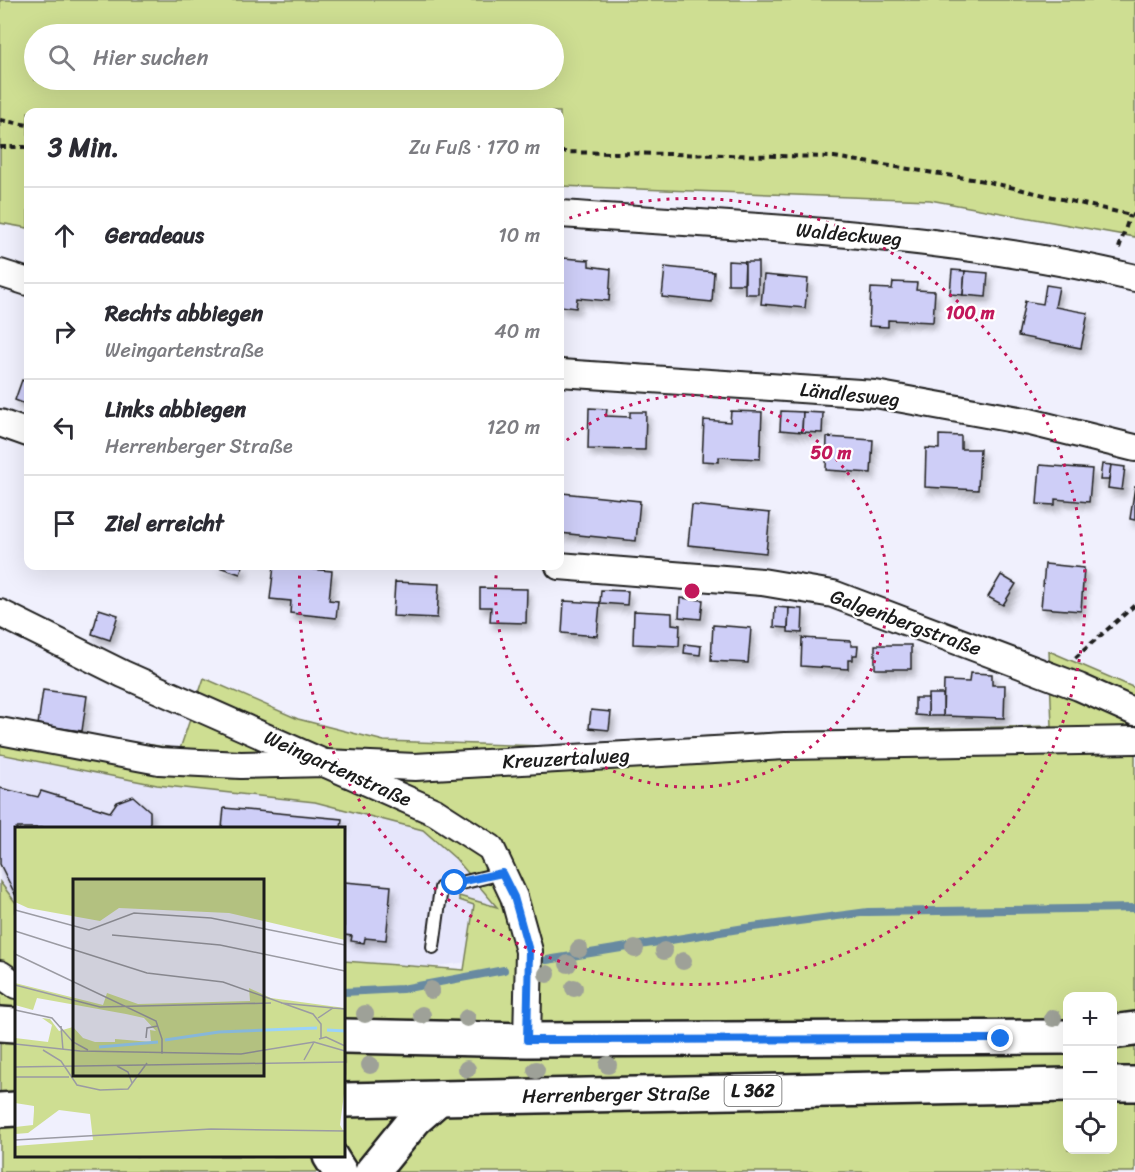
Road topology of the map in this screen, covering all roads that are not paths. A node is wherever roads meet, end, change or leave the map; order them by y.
1 (564, 214) edge
2 (0, 273) edge
3 (1123, 275) edge
4 (24, 281) edge
5 (564, 373) edge
6 (0, 423) edge
7 (24, 431) edge
8 (1135, 448) edge
9 (564, 566) edge
10 (0, 614) edge
11 (1135, 712) edge
12 (0, 731) edge
13 (1135, 740) edge
14 (326, 763) junction
15 (502, 873) junction
16 (434, 947) dead end
17 (0, 974) edge
18 (15, 984) edge
19 (0, 1024) edge
20 (15, 1025) edge
21 (1135, 1029) edge
22 (1117, 1031) edge
23 (345, 1036) edge
24 (1063, 1037) edge
25 (527, 1040) junction
26 (1117, 1084) edge
27 (1135, 1084) edge
28 (1063, 1085) edge
29 (439, 1098) junction
30 (345, 1100) edge
31 (331, 1157) edge
32 (340, 1172) edge
33 (372, 1172) edge

1 - 3 street, Waldeckweg
2 - 4 street
5 - 8 street, Ländlesweg
6 - 7 street
9 - 11 street, Galgenbergstraße
10 - 14 street, Weingartenstraße
12 - 14 street, Kreuzertalweg
13 - 14 street, Kreuzertalweg
14 - 15 street, Weingartenstraße
15 - 16 lane
15 - 25 street, Weingartenstraße
17 - 18 street
19 - 20 main road
21 - 22 main road
23 - 25 main road
24 - 25 main road
26 - 27 main road
28 - 29 main road, Herrenberger Straße / L 362
29 - 30 main road, Herrenberger Straße / L 362
29 - 33 main road
31 - 32 main road

